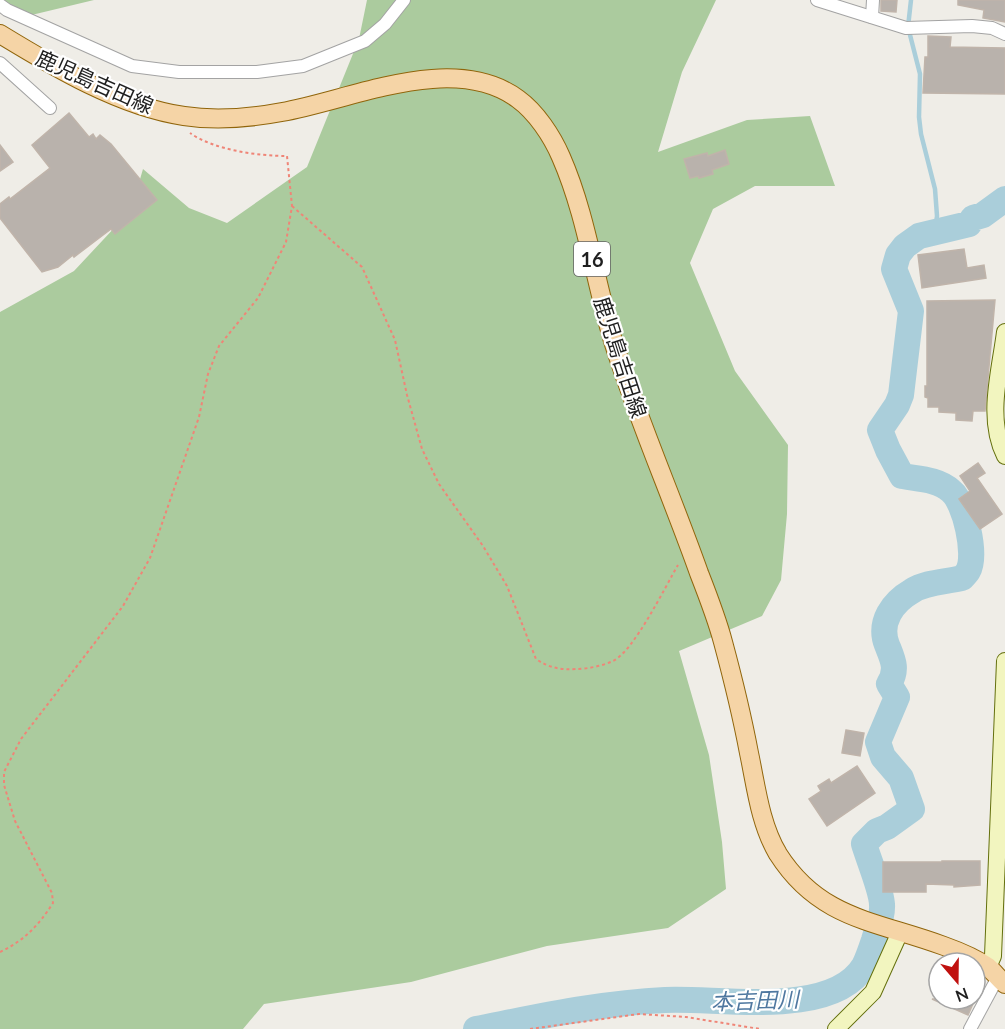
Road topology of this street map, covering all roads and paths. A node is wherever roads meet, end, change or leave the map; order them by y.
1 (404, 0) edge
2 (817, 0) edge
3 (873, 0) edge
4 (0, 5) edge
5 (872, 17) junction
6 (1005, 33) edge
7 (0, 34) edge
8 (0, 63) edge
9 (50, 108) dead end
10 (186, 116) junction
11 (292, 206) junction
12 (1005, 332) edge
13 (1005, 456) edge
14 (690, 546) junction
15 (1005, 661) edge
16 (892, 930) junction
17 (0, 952) edge
18 (997, 976) edge
19 (531, 1029) edge
20 (760, 1029) edge
21 (836, 1029) edge
22 (970, 1029) edge

1 - 4 street
2 - 5 street
3 - 5 street
5 - 6 street
7 - 10 main road, 鹿児島吉田線 / 16
8 - 9 street
10 - 11 path
10 - 14 main road, 鹿児島吉田線 / 16
11 - 14 path
11 - 17 path
12 - 13 street
14 - 16 main road, 鹿児島吉田線 / 16
15 - 18 street
16 - 18 main road, 鹿児島吉田線 / 16
16 - 21 street
18 - 22 street
19 - 20 path

